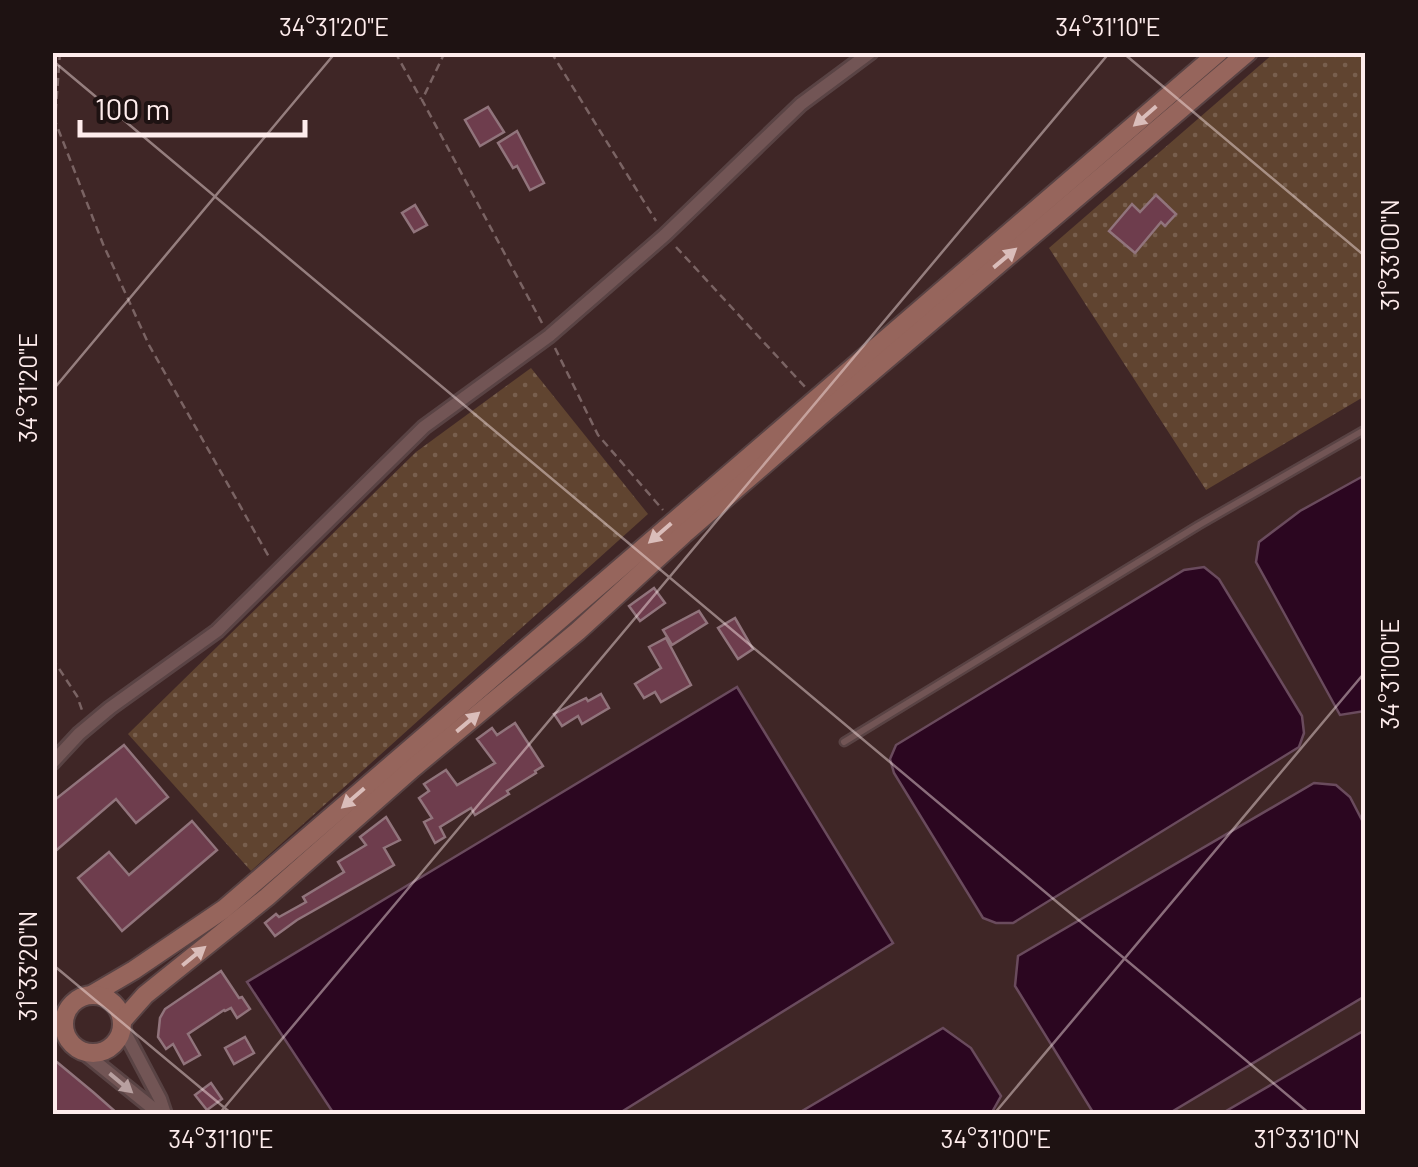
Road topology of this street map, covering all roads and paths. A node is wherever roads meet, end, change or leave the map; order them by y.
1 (60, 52) edge
2 (395, 52) edge
3 (445, 52) edge
4 (871, 52) edge
5 (1219, 52) edge
6 (1248, 52) edge
7 (422, 100) junction
8 (549, 336) junction
9 (52, 339) edge
10 (52, 347) edge
11 (1366, 430) edge
12 (673, 522) junction
13 (278, 571) junction
14 (52, 658) edge
15 (79, 734) junction
16 (844, 742) dead end
17 (52, 764) edge
18 (92, 994) junction
19 (58, 1021) edge
20 (122, 1024) junction
21 (82, 1051) junction
22 (162, 1114) edge

1 - 13 path
2 - 7 path
3 - 7 path
4 - 8 street
5 -> 12 street
20 -> 6 street
7 - 8 path
8 - 12 path
8 - 13 street
9 - 10 path
11 - 16 lane
12 -> 18 street
13 - 15 street
14 - 15 path
15 - 17 street
18 - 19 street
18 - 20 street
19 - 21 street
20 - 21 street
20 - 22 street
21 -> 22 street

